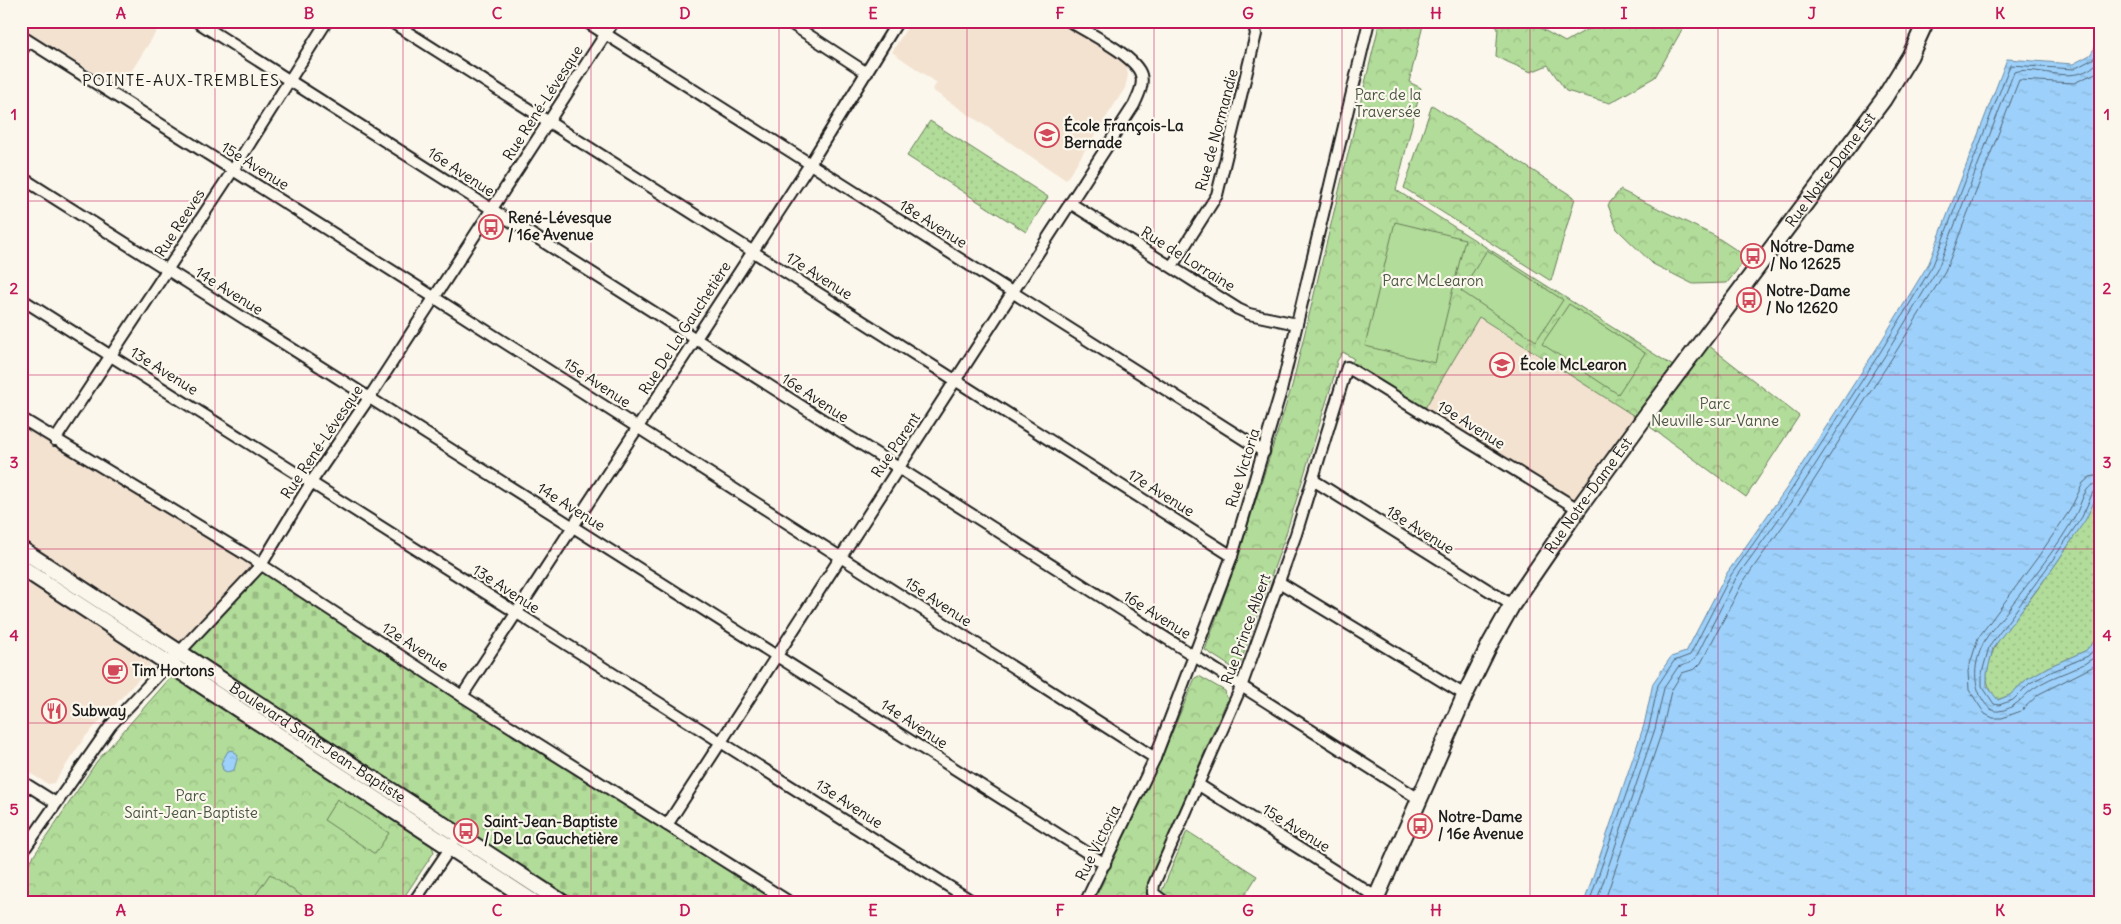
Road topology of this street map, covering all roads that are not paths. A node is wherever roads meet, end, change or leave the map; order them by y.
1 (196, 21) edge
2 (327, 21) edge
3 (390, 21) edge
4 (585, 21) edge
5 (614, 21) edge
6 (787, 21) edge
7 (1069, 21) edge
8 (1253, 21) edge
9 (1369, 21) edge
10 (1926, 21) edge
11 (897, 22) edge
12 (606, 34) junction
13 (25, 39) edge
14 (21, 52) edge
15 (867, 73) junction
16 (289, 80) junction
17 (548, 122) junction
18 (810, 164) junction
19 (233, 170) junction
20 (21, 177) edge
21 (1070, 203) junction
22 (492, 210) junction
23 (753, 252) junction
24 (1172, 266) junction
25 (168, 270) junction
26 (1014, 292) junction
27 (434, 297) junction
28 (21, 299) edge
29 (1298, 324) junction
30 (695, 339) junction
31 (110, 356) junction
32 (1347, 367) joint
33 (956, 381) junction
34 (369, 398) junction
35 (21, 418) edge
36 (638, 428) junction
37 (55, 440) junction
38 (1264, 452) junction
39 (898, 468) junction
40 (1313, 480) junction
41 (312, 482) junction
42 (1578, 509) junction
43 (574, 527) junction
44 (1232, 556) junction
45 (841, 557) junction
46 (25, 560) edge
47 (261, 565) junction
48 (1279, 582) junction
49 (1512, 605) junction
50 (517, 614) junction
51 (776, 654) junction
52 (1194, 656) junction
53 (175, 658) junction
54 (1241, 687) junction
55 (1464, 695) junction
56 (462, 696) junction
57 (721, 740) junction
58 (1155, 758) junction
59 (21, 780) edge
60 (1199, 785) junction
61 (1419, 799) junction
62 (56, 803) junction
63 (667, 825) junction
64 (455, 841) junction
65 (21, 854) edge
66 (1105, 864) junction
67 (1375, 900) edge
68 (414, 903) edge
69 (535, 903) edge
70 (563, 903) edge
71 (791, 903) edge
72 (975, 903) edge
73 (1085, 903) edge
74 (1166, 903) edge

1 - 16 street, 16e Avenue
2 - 16 street, Rue Reeves
3 - 17 street, 17e Avenue
4 - 12 street, 18e Avenue
5 - 12 street, Rue René-Lévesque
6 - 15 street
7 - 21 street, Rue Parent
8 - 24 street, Rue de Normandie
9 - 29 street, Rue Victoria
10 - 42 main road, Rue Notre-Dame Est
11 - 15 street, Rue De La Gauchetière
12 - 17 street, Rue René-Lévesque
12 - 18 street, 18e Avenue
13 - 14 street
13 - 19 street, 15e Avenue
15 - 18 street, Rue De La Gauchetière
16 - 19 street, Rue Reeves
16 - 22 street, 16e Avenue
17 - 22 street, Rue René-Lévesque
17 - 23 street, 17e Avenue
18 - 23 street, Rue De La Gauchetière
18 - 26 street, 18e Avenue
19 - 25 street, Rue Reeves
19 - 27 street, 15e Avenue
20 - 25 street, 14e Avenue
21 - 24 street, Rue de Lorraine
21 - 26 street, Rue Parent
22 - 27 street, Rue René-Lévesque
22 - 30 street, 16e Avenue
23 - 30 street, Rue De La Gauchetière
23 - 33 street, 17e Avenue
24 - 29 street, Rue de Lorraine
25 - 31 street, Rue Reeves
25 - 34 street, 14e Avenue
26 - 33 street, Rue Parent
26 - 38 street, 18e Avenue
27 - 34 street, Rue René-Lévesque
27 - 36 street, 15e Avenue
28 - 31 street, 13e Avenue
29 - 38 street, Rue Victoria
30 - 36 street, Rue De La Gauchetière
30 - 39 street, 16e Avenue
31 - 37 street, Rue Reeves
31 - 41 street, 13e Avenue
32 - 40 street, Rue Prince Albert
32 - 42 street, 19e Avenue
33 - 39 street, Rue Parent
33 - 44 street, 17e Avenue
34 - 41 street, Rue René-Lévesque
34 - 43 street, 14e Avenue
35 - 37 street, 12e Avenue
36 - 43 street, Rue De La Gauchetière
36 - 45 street, 15e Avenue
37 - 47 street, 12e Avenue
38 - 44 street, Rue Victoria
39 - 45 street, Rue Parent
39 - 52 street, 16e Avenue
40 - 48 street, Rue Prince Albert
40 - 49 street, 18e Avenue
41 - 47 street, Rue René-Lévesque
41 - 50 street, 13e Avenue
42 - 49 main road, Rue Notre-Dame Est
43 - 50 street, Rue De La Gauchetière
43 - 51 street, 14e Avenue
44 - 52 street, Rue Victoria
45 - 51 street, Rue Parent
45 - 58 street, 15e Avenue
46 - 53 main road, Boulevard Saint-Jean-Baptiste
47 - 53 street, Rue René-Lévesque
47 - 56 street, 12e Avenue
48 - 54 street, Rue Prince Albert
48 - 55 street
49 - 55 main road, Rue Notre-Dame Est
50 - 56 street, Rue De La Gauchetière
50 - 57 street, 13e Avenue
51 - 57 street, Rue Parent
51 - 66 street, 14e Avenue
52 - 54 street, 16e Avenue
52 - 58 street, Rue Victoria
53 - 62 street, Rue René-Lévesque
53 - 64 main road, Boulevard Saint-Jean-Baptiste
54 - 60 street, Rue Prince Albert
54 - 61 street, 16e Avenue
55 - 61 main road, Rue Notre-Dame Est
56 - 63 street, 12e Avenue
57 - 63 street, Rue Parent
57 - 72 street, 13e Avenue
58 - 66 street, Rue Victoria
59 - 62 street
60 - 67 street, 15e Avenue
60 - 74 street, Rue Prince Albert
61 - 67 main road, Rue Notre-Dame Est
62 - 65 street, Rue René-Lévesque
63 - 71 street, 12e Avenue
64 - 68 street
64 - 69 main road, Boulevard Saint-Jean-Baptiste
64 - 70 main road, Boulevard Saint-Jean-Baptiste
66 - 73 street, Rue Victoria

